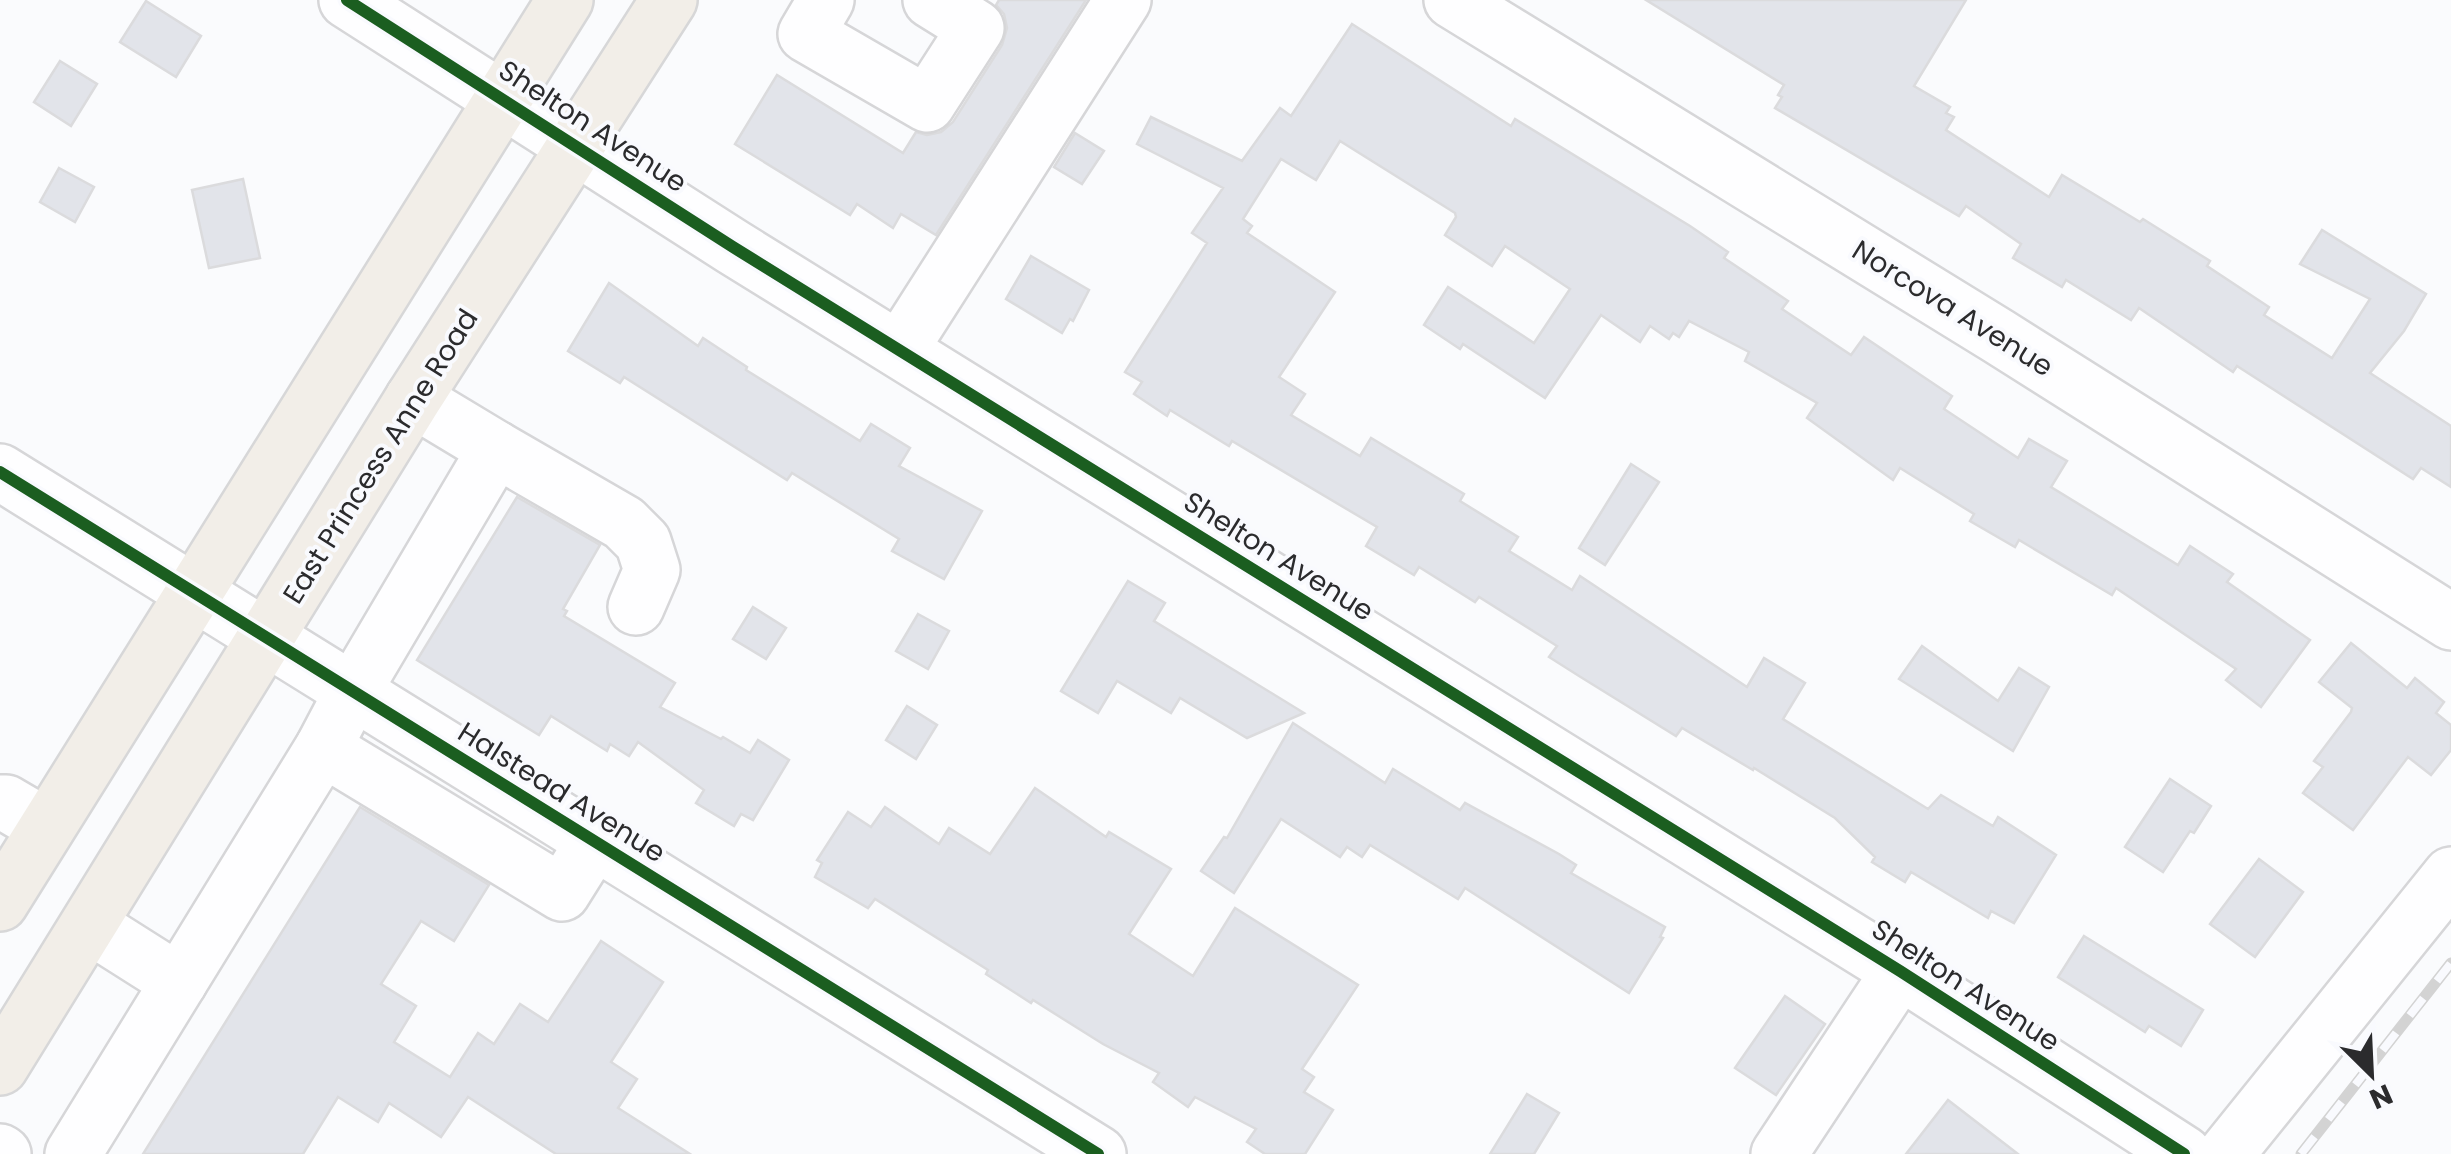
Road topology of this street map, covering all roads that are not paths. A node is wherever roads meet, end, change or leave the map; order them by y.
1 (347, 0) edge
2 (565, 0) edge
3 (669, 0) edge
4 (826, 0) edge
5 (931, 0) edge
6 (1123, 0) edge
7 (1452, 0) edge
8 (504, 98) junction
9 (576, 144) junction
10 (900, 349) junction
11 (413, 399) junction
12 (496, 449) junction
13 (0, 472) edge
14 (193, 594) junction
15 (636, 607) dead end
16 (2451, 622) edge
17 (266, 640) junction
18 (353, 691) junction
19 (323, 748) junction
20 (24, 815) edge
21 (594, 842) junction
22 (2451, 876) edge
23 (0, 903) edge
24 (89, 925) junction
25 (1900, 971) junction
26 (180, 982) junction
27 (0, 1067) edge
28 (73, 1154) edge
29 (1098, 1154) edge
30 (1779, 1154) edge
31 (2184, 1154) edge
32 (2226, 1154) edge

1 - 8 street, Shelton Avenue
2 - 8 main road
3 - 9 main road, East Princess Anne Road
4 - 5 street
6 - 10 street
7 - 16 street, Norcova Avenue
8 - 9 street, Shelton Avenue
8 - 14 main road
9 - 10 street, Shelton Avenue
9 - 11 main road, East Princess Anne Road
10 - 25 street, Shelton Avenue
11 - 12 street
11 - 17 main road, East Princess Anne Road
12 - 15 street
12 - 18 street
13 - 14 street, Halstead Avenue
14 - 17 street, Halstead Avenue
14 - 20 main road
17 - 18 street, Halstead Avenue
17 - 24 main road, East Princess Anne Road
18 - 19 street
18 - 21 street, Halstead Avenue
19 - 21 street
19 - 26 street
20 - 23 main road
21 - 29 street, Halstead Avenue
22 - 32 street
24 - 26 street
24 - 27 main road, East Princess Anne Road
25 - 30 street
25 - 31 street, Shelton Avenue
26 - 28 street

